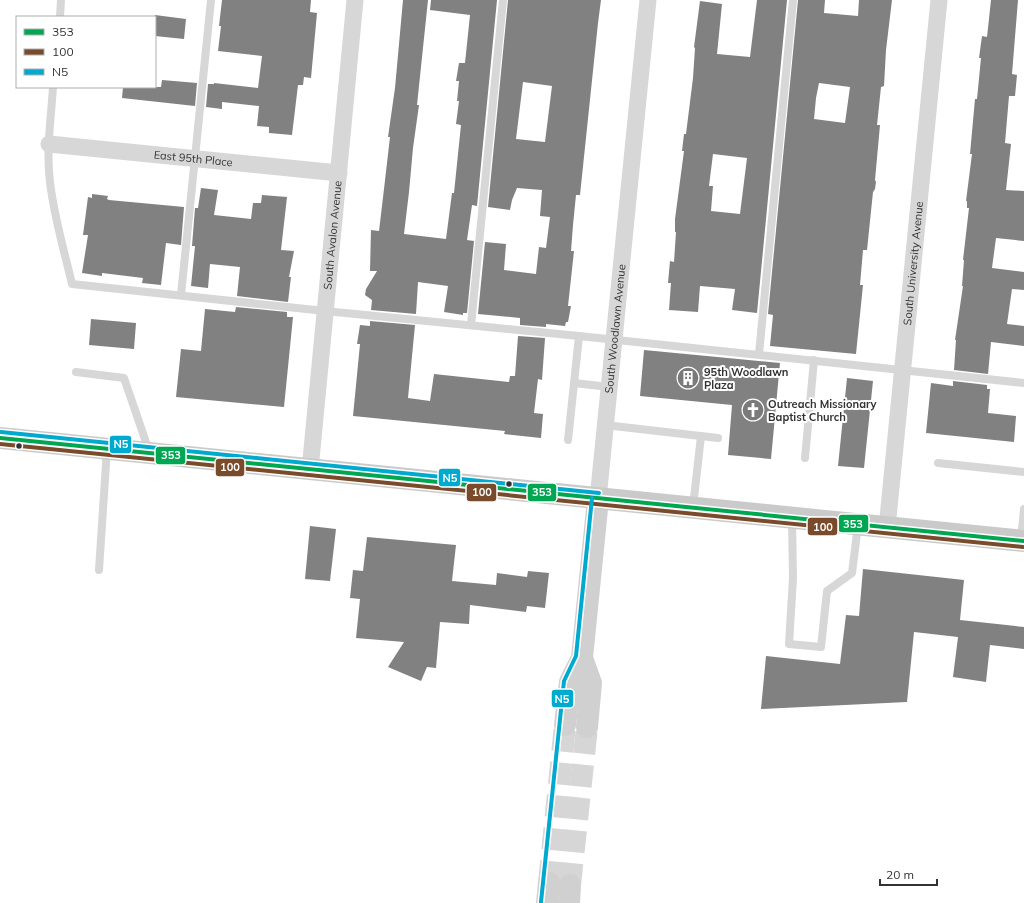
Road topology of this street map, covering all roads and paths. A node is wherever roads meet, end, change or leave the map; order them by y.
1 (61, 0) edge
2 (211, 0) edge
3 (355, 0) edge
4 (503, 0) edge
5 (648, 0) edge
6 (794, 0) edge
7 (939, 0) edge
8 (60, 16) edge
9 (54, 88) edge
10 (49, 144) junction
11 (194, 159) junction
12 (338, 173) junction
13 (181, 295) junction
14 (325, 311) junction
15 (471, 325) junction
16 (579, 336) junction
17 (614, 339) junction
18 (759, 354) junction
19 (814, 360) junction
20 (903, 370) junction
21 (76, 372) dead end
22 (574, 383) junction
23 (1024, 383) edge
24 (609, 387) junction
25 (606, 425) junction
26 (702, 436) junction
27 (0, 438) edge
28 (718, 438) dead end
29 (568, 440) dead end
30 (107, 449) junction
31 (150, 454) junction
32 (806, 458) dead end
33 (938, 463) dead end
34 (310, 470) junction
35 (1024, 472) edge
36 (598, 499) junction
37 (693, 508) junction
38 (1024, 509) edge
39 (792, 518) junction
40 (858, 525) junction
41 (887, 528) junction
42 (1023, 541) edge
43 (99, 570) dead end
44 (582, 658) junction
45 (565, 725) tunnel mouth
46 (587, 727) tunnel mouth

1 - 8 lane
2 - 11 lane
3 - 12 street, South Avalon Avenue
4 - 15 lane
5 - 17 street, South Woodlawn Avenue
6 - 18 lane
7 - 20 street, South University Avenue
9 - 10 lane
10 - 11 street, East 95th Place
10 - 13 lane
11 - 12 street, East 95th Place
11 - 13 lane
12 - 14 street, South Avalon Avenue
13 - 14 lane
14 - 15 lane
14 - 34 street, South Avalon Avenue
15 - 16 lane
16 - 17 lane
16 - 22 lane
17 - 18 lane
17 - 24 street, South Woodlawn Avenue
18 - 19 lane
19 - 20 lane
19 - 32 lane
20 - 23 lane
20 - 41 street, South University Avenue
21 - 31 lane
22 - 24 lane
22 - 29 lane
24 - 25 street, South Woodlawn Avenue
25 - 26 lane
25 - 36 street, South Woodlawn Avenue
26 - 28 lane
26 - 37 lane
27 - 30 main road
30 - 31 main road
30 - 43 lane
31 - 34 main road
33 - 35 lane
34 - 36 main road
36 - 37 main road
36 - 44 street, South Woodlawn Avenue
37 - 39 main road
38 - 42 lane
39 - 40 main road
39 - 40 lane
40 - 41 main road
41 - 42 main road
44 - 45 street, South Woodlawn Avenue
44 - 46 street, South Woodlawn Avenue

